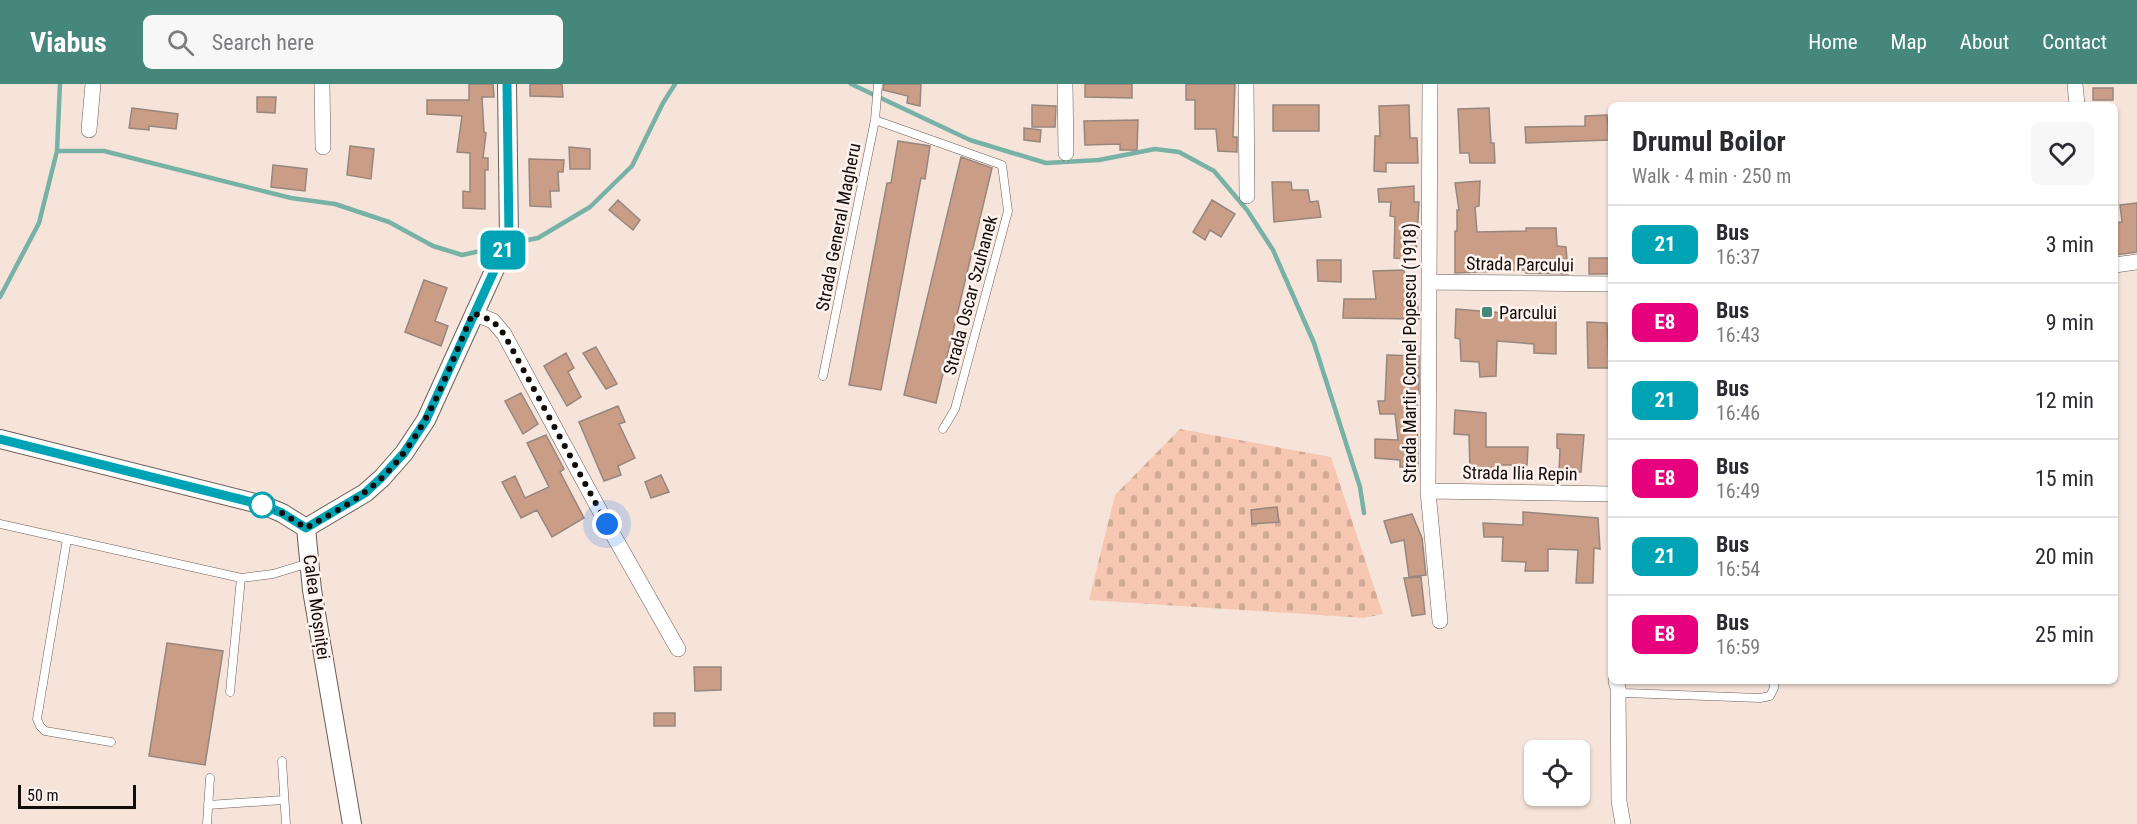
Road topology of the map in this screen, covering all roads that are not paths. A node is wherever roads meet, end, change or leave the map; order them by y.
1 (93, 84) edge
2 (322, 84) edge
3 (507, 84) edge
4 (878, 84) edge
5 (1065, 84) edge
6 (1246, 84) edge
7 (1430, 84) edge
8 (2075, 84) edge
9 (2077, 102) edge
10 (875, 120) junction
11 (89, 130) dead end
12 (322, 147) dead end
13 (1066, 153) dead end
14 (1247, 196) dead end
15 (2137, 262) edge
16 (2118, 265) edge
17 (1429, 282) junction
18 (1608, 284) edge
19 (473, 313) junction
20 (823, 376) dead end
21 (942, 429) dead end
22 (0, 439) edge
23 (1428, 491) junction
24 (1608, 494) edge
25 (0, 524) edge
26 (306, 528) junction
27 (67, 539) junction
28 (310, 562) junction
29 (241, 578) junction
30 (1440, 621) dead end
31 (678, 649) dead end
32 (1617, 684) edge
33 (1774, 684) edge
34 (230, 692) dead end
35 (111, 742) dead end
36 (282, 761) dead end
37 (210, 778) dead end
38 (284, 800) junction
39 (208, 805) junction
40 (207, 824) edge
41 (286, 824) edge
42 (352, 824) edge
43 (1623, 824) edge

1 - 11 street
2 - 12 street
3 - 19 street
4 - 10 lane, Strada General Magheru
5 - 13 street
6 - 14 street
7 - 17 street, Strada Martir Cornel Popescu (1918)
8 - 9 street
10 - 20 lane, Strada General Magheru
10 - 21 lane, Strada Oscar Szuhanek
15 - 16 street
17 - 18 street, Strada Parcului
17 - 23 street, Strada Martir Cornel Popescu (1918)
19 - 26 street
19 - 31 street
22 - 26 street, Calea Moșniței
23 - 24 street, Strada Ilia Repin
23 - 30 street, Strada Martir Cornel Popescu (1918)
25 - 27 lane
26 - 28 street, Calea Moșniței
27 - 29 lane
27 - 35 lane
28 - 29 lane
28 - 42 street, Calea Moșniței
29 - 34 lane
32 - 33 lane
32 - 43 street
36 - 38 lane
37 - 39 lane
38 - 39 lane
38 - 41 lane
39 - 40 lane

